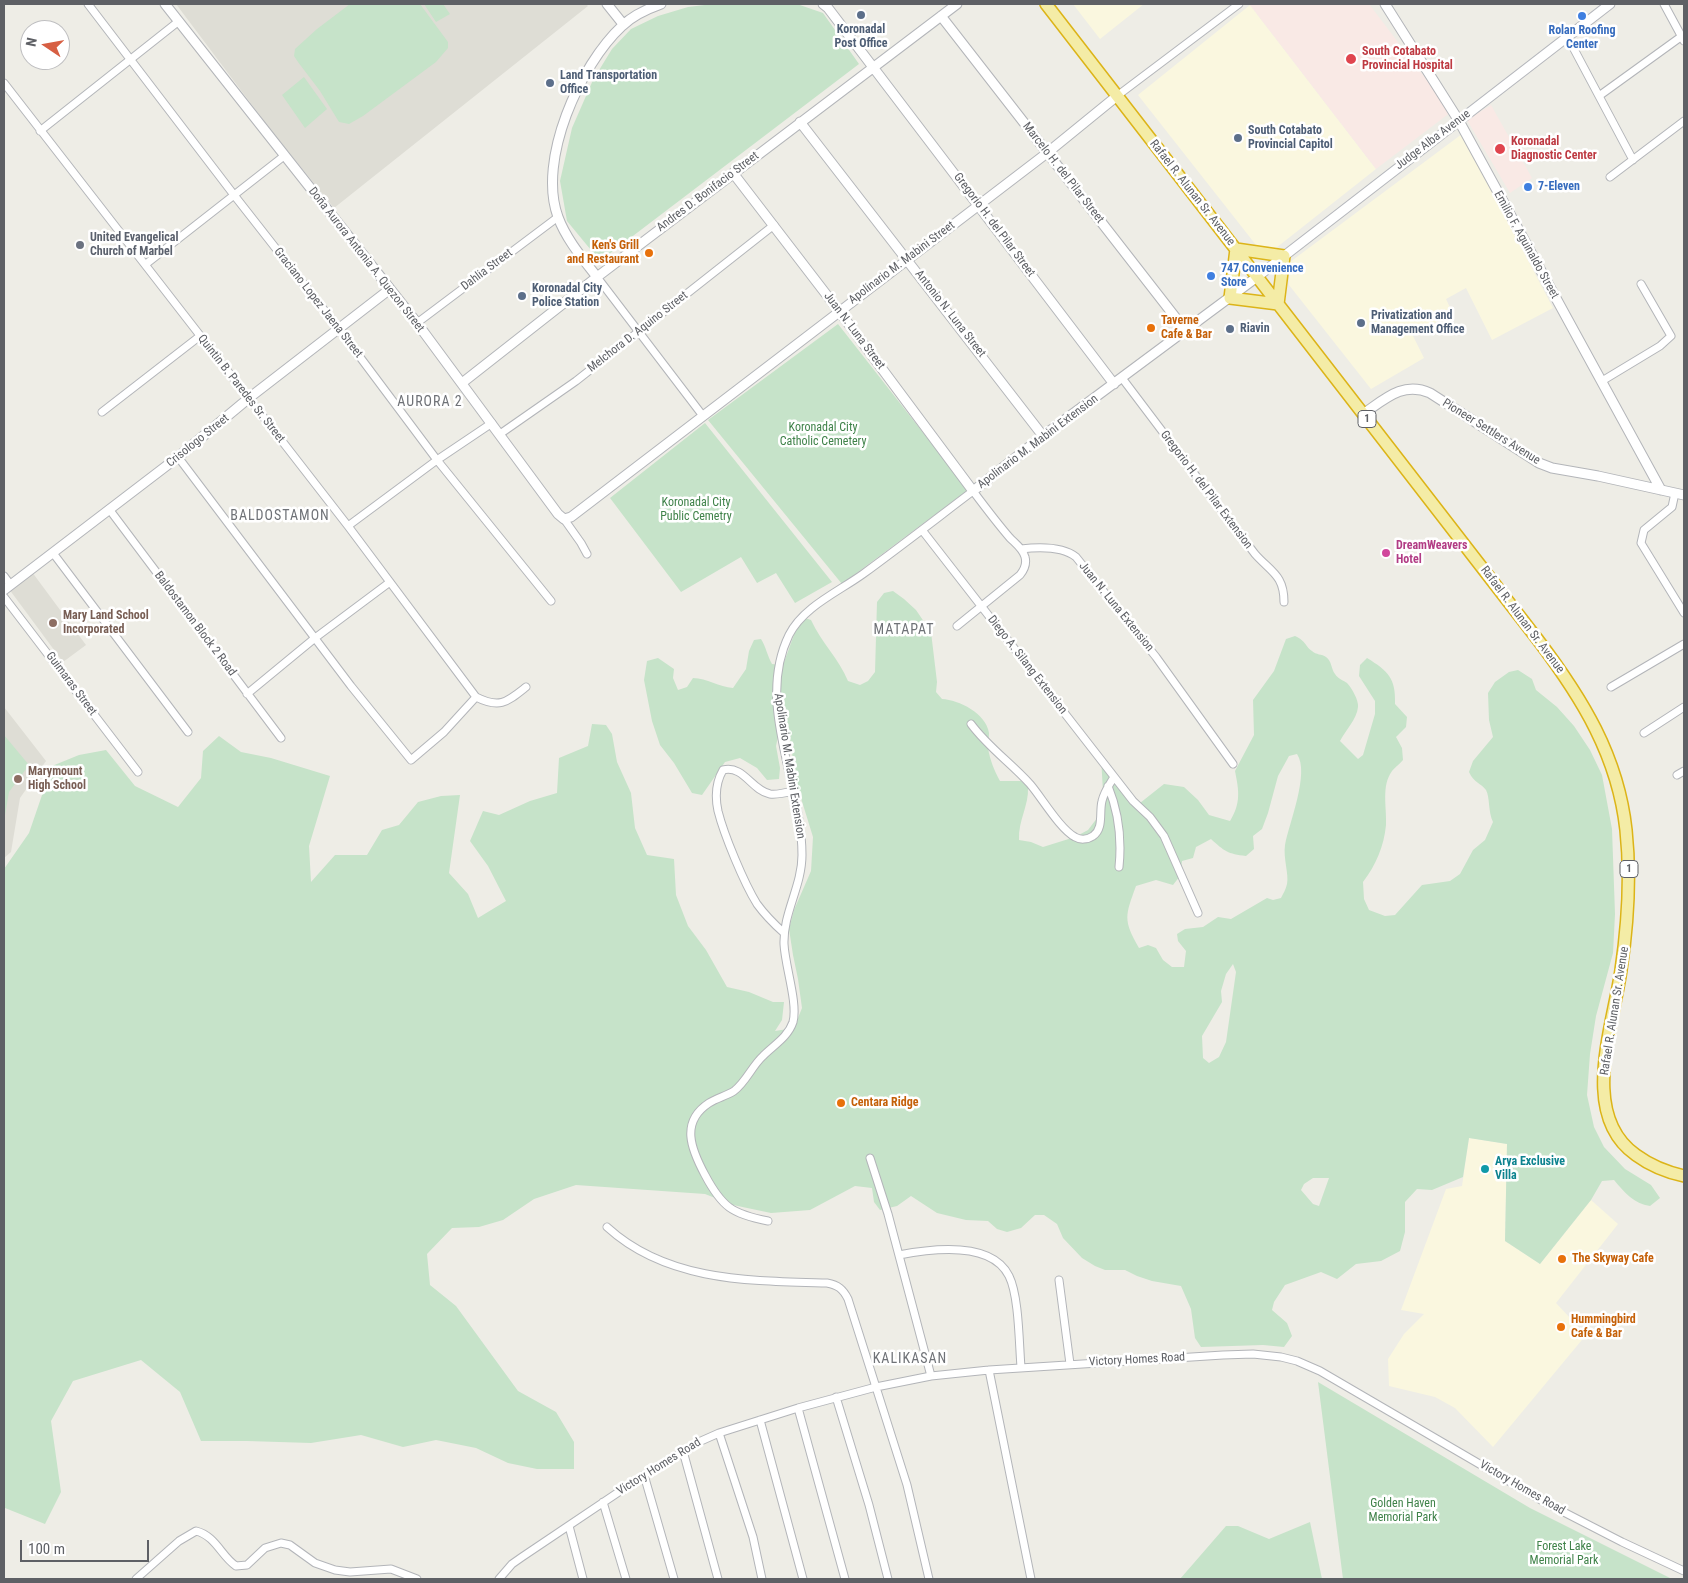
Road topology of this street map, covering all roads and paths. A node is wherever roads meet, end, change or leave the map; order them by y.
1 (88, 4) edge
2 (165, 4) edge
3 (607, 4) edge
4 (661, 4) edge
5 (957, 4) edge
6 (1046, 4) edge
7 (1239, 4) edge
8 (1385, 4) edge
9 (1610, 4) edge
10 (1664, 4) edge
11 (828, 5) edge
12 (941, 16) junction
13 (179, 21) junction
14 (623, 24) junction
15 (1567, 36) junction
16 (1683, 39) edge
17 (130, 61) junction
18 (873, 66) junction
19 (4, 83) edge
20 (1117, 96) junction
21 (1599, 96) junction
22 (1684, 121) edge
23 (800, 122) junction
24 (1459, 122) junction
25 (40, 131) junction
26 (1047, 152) junction
27 (284, 156) junction
28 (1632, 160) junction
29 (733, 173) junction
30 (1610, 176) dead end
31 (234, 195) junction
32 (978, 205) junction
33 (558, 217) junction
34 (774, 225) junction
35 (1236, 250) junction
36 (1284, 256) junction
37 (908, 259) junction
38 (146, 264) junction
39 (597, 277) junction
40 (1257, 277) junction
41 (1641, 284) dead end
42 (390, 289) junction
43 (1230, 298) junction
44 (1278, 304) junction
45 (839, 311) junction
46 (417, 323) junction
47 (339, 329) junction
48 (1186, 331) junction
49 (638, 332) junction
50 (200, 336) junction
51 (1118, 381) junction
52 (1602, 381) junction
53 (462, 383) junction
54 (250, 398) junction
55 (102, 412) dead end
56 (1364, 414) junction
57 (703, 416) junction
58 (492, 423) junction
59 (500, 434) junction
60 (1044, 436) junction
61 (178, 458) junction
62 (437, 460) junction
63 (1661, 490) junction
64 (973, 491) junction
65 (1674, 493) junction
66 (1684, 495) edge
67 (109, 509) junction
68 (564, 519) junction
69 (348, 526) junction
70 (922, 530) junction
71 (1022, 549) junction
72 (53, 553) junction
73 (587, 554) dead end
74 (4, 576) edge
75 (390, 582) junction
76 (7, 587) edge
77 (4, 597) edge
78 (551, 601) dead end
79 (1284, 602) dead end
80 (981, 606) junction
81 (1684, 613) edge
82 (957, 626) dead end
83 (315, 638) junction
84 (1684, 644) edge
85 (526, 687) dead end
86 (1611, 687) dead end
87 (247, 694) junction
88 (476, 697) junction
89 (1684, 707) edge
90 (971, 724) dead end
91 (188, 732) dead end
92 (1644, 733) dead end
93 (281, 738) dead end
94 (1233, 764) dead end
95 (138, 772) dead end
96 (1684, 772) edge
97 (1677, 775) dead end
98 (1114, 777) junction
99 (1108, 786) junction
100 (793, 791) junction
101 (1119, 867) dead end
102 (1198, 913) dead end
103 (784, 933) junction
104 (870, 1158) dead end
105 (1684, 1176) edge
106 (768, 1221) dead end
107 (607, 1227) dead end
108 (899, 1254) junction
109 (1059, 1280) dead end
110 (1070, 1364) junction
111 (1021, 1367) junction
112 (989, 1370) junction
113 (931, 1376) junction
114 (876, 1387) junction
115 (836, 1397) junction
116 (798, 1408) junction
117 (760, 1420) junction
118 (719, 1433) junction
119 (683, 1450) junction
120 (644, 1475) junction
121 (603, 1502) junction
122 (569, 1526) junction
123 (1684, 1571) edge
124 (136, 1579) edge
125 (417, 1579) edge
126 (500, 1579) edge
127 (582, 1579) edge
128 (626, 1579) edge
129 (674, 1579) edge
130 (718, 1579) edge
131 (762, 1579) edge
132 (803, 1579) edge
133 (844, 1579) edge
134 (888, 1579) edge
135 (929, 1579) edge
136 (1031, 1579) edge

1 - 17 street, Graciano Lopez Jaena Street
2 - 13 street, Doña Aurora Antonia A. Quezon Street
3 - 14 street
4 - 14 street
5 - 12 street, Andres D. Bonifacio Street
6 - 20 highway, Rafael R. Alunan Sr. Avenue / 1
7 - 20 street, Apolinario M. Mabini Street
8 - 24 street, Emilio F. Aguinaldo Street
9 - 15 street, Judge Alba Avenue
10 - 16 street
11 - 18 street, Gregorio H. del Pilar Street
12 - 18 street, Andres D. Bonifacio Street
12 - 26 street, Marcelo H. del Pilar Street
13 - 17 street
13 - 27 street, Doña Aurora Antonia A. Quezon Street
14 - 33 street
15 - 21 street
15 - 24 street, Judge Alba Avenue
16 - 21 street
17 - 25 street
17 - 31 street, Graciano Lopez Jaena Street
18 - 23 street, Andres D. Bonifacio Street
18 - 32 street, Gregorio H. del Pilar Street
19 - 25 street, Quintin B. Paredes Sr. Street
20 - 26 street, Apolinario M. Mabini Street
20 - 35 highway, Rafael R. Alunan Sr. Avenue / 1
21 - 28 street
22 - 28 street
23 - 29 street, Andres D. Bonifacio Street
23 - 37 street, Antonio N. Luna Street
24 - 36 street, Judge Alba Avenue
24 - 52 street, Emilio F. Aguinaldo Street
25 - 38 street, Quintin B. Paredes Sr. Street
26 - 32 street, Apolinario M. Mabini Street
26 - 48 street, Marcelo H. del Pilar Street
27 - 31 street
27 - 42 street, Doña Aurora Antonia A. Quezon Street
28 - 30 street
29 - 34 street, Juan N. Luna Street
29 - 39 street, Andres D. Bonifacio Street
31 - 38 street
31 - 47 street, Graciano Lopez Jaena Street
32 - 37 street, Apolinario M. Mabini Street
32 - 51 street, Gregorio H. del Pilar Street
33 - 39 street
33 - 46 street, Dahlia Street
34 - 45 street, Juan N. Luna Street
34 - 49 street, Melchora D. Aquino Street
35 - 36 highway
35 - 40 highway, Rafael R. Alunan Sr. Avenue / 1
35 - 43 highway
36 - 40 street, Judge Alba Avenue
36 - 44 highway
37 - 45 street, Apolinario M. Mabini Street
37 - 60 street, Antonio N. Luna Street
38 - 50 street, Quintin B. Paredes Sr. Street
39 - 49 street
39 - 53 street, Andres D. Bonifacio Street
40 - 43 street, Apolinario M. Mabini Extension
40 - 44 highway, Rafael R. Alunan Sr. Avenue / 1
41 - 52 street
42 - 46 street, Doña Aurora Antonia A. Quezon Street
42 - 47 street, Crisologo Street
43 - 44 highway
43 - 48 street, Apolinario M. Mabini Extension
44 - 56 highway, Rafael R. Alunan Sr. Avenue / 1
45 - 57 street, Apolinario M. Mabini Street
45 - 64 street, Juan N. Luna Street
46 - 53 street, Doña Aurora Antonia A. Quezon Street
47 - 54 street, Crisologo Street
47 - 62 street, Graciano Lopez Jaena Street
48 - 51 street, Apolinario M. Mabini Extension
49 - 57 street
49 - 59 street, Melchora D. Aquino Street
50 - 54 street, Quintin B. Paredes Sr. Street
50 - 55 street
51 - 60 street, Apolinario M. Mabini Extension
51 - 79 street, Gregorio H. del Pilar Extension
52 - 63 street, Emilio F. Aguinaldo Street
53 - 58 street, Doña Aurora Antonia A. Quezon Street
54 - 61 street, Crisologo Street
54 - 69 street, Quintin B. Paredes Sr. Street
56 - 63 street, Pioneer Settlers Avenue
56 - 105 highway, Rafael R. Alunan Sr. Avenue / 1
57 - 68 street, Apolinario M. Mabini Street
58 - 59 street, Doña Aurora Antonia A. Quezon Street
58 - 62 street
59 - 68 street, Doña Aurora Antonia A. Quezon Street
60 - 64 street, Apolinario M. Mabini Extension
61 - 67 street, Crisologo Street
61 - 83 street
62 - 69 street
62 - 78 street, Graciano Lopez Jaena Street
63 - 65 street, Pioneer Settlers Avenue
64 - 70 street, Apolinario M. Mabini Extension
64 - 71 street
65 - 66 street, Pioneer Settlers Avenue
65 - 81 street
67 - 72 street, Crisologo Street
67 - 87 street, Baldostamon Block 2 Road
68 - 73 street
69 - 75 street, Quintin B. Paredes Sr. Street
70 - 80 street, Diego A. Silang Extension
70 - 100 street, Apolinario M. Mabini Extension
71 - 80 street
71 - 94 street, Juan N. Luna Extension
72 - 76 street, Crisologo Street
72 - 91 street
74 - 76 street
75 - 83 street
75 - 88 street, Quintin B. Paredes Sr. Street
77 - 95 street, Guimaras Street
80 - 82 street
80 - 98 street, Diego A. Silang Extension
83 - 87 street
83 - 88 street
84 - 86 street
85 - 88 street
87 - 93 street, Baldostamon Block 2 Road
89 - 92 street
90 - 99 street
96 - 97 street
98 - 99 street
98 - 102 street, Diego A. Silang Extension
99 - 101 street
100 - 103 street, Apolinario M. Mabini Extension
100 - 103 street
103 - 106 street, Apolinario M. Mabini Extension
104 - 108 street
107 - 114 street
108 - 111 street
108 - 113 street
109 - 110 street
110 - 111 street, Victory Homes Road
110 - 123 street, Victory Homes Road
111 - 112 street, Victory Homes Road
112 - 113 street, Victory Homes Road
112 - 136 street
113 - 114 street, Victory Homes Road
114 - 115 street, Victory Homes Road
114 - 135 street
115 - 116 street, Victory Homes Road
115 - 134 street
116 - 117 street, Victory Homes Road
116 - 133 street
117 - 118 street, Victory Homes Road
117 - 132 street
118 - 119 street, Victory Homes Road
118 - 131 street
119 - 120 street, Victory Homes Road
119 - 130 street
120 - 121 street, Victory Homes Road
120 - 129 street
121 - 122 street, Victory Homes Road
121 - 128 street
122 - 126 street, Victory Homes Road
122 - 127 street
124 - 125 street

